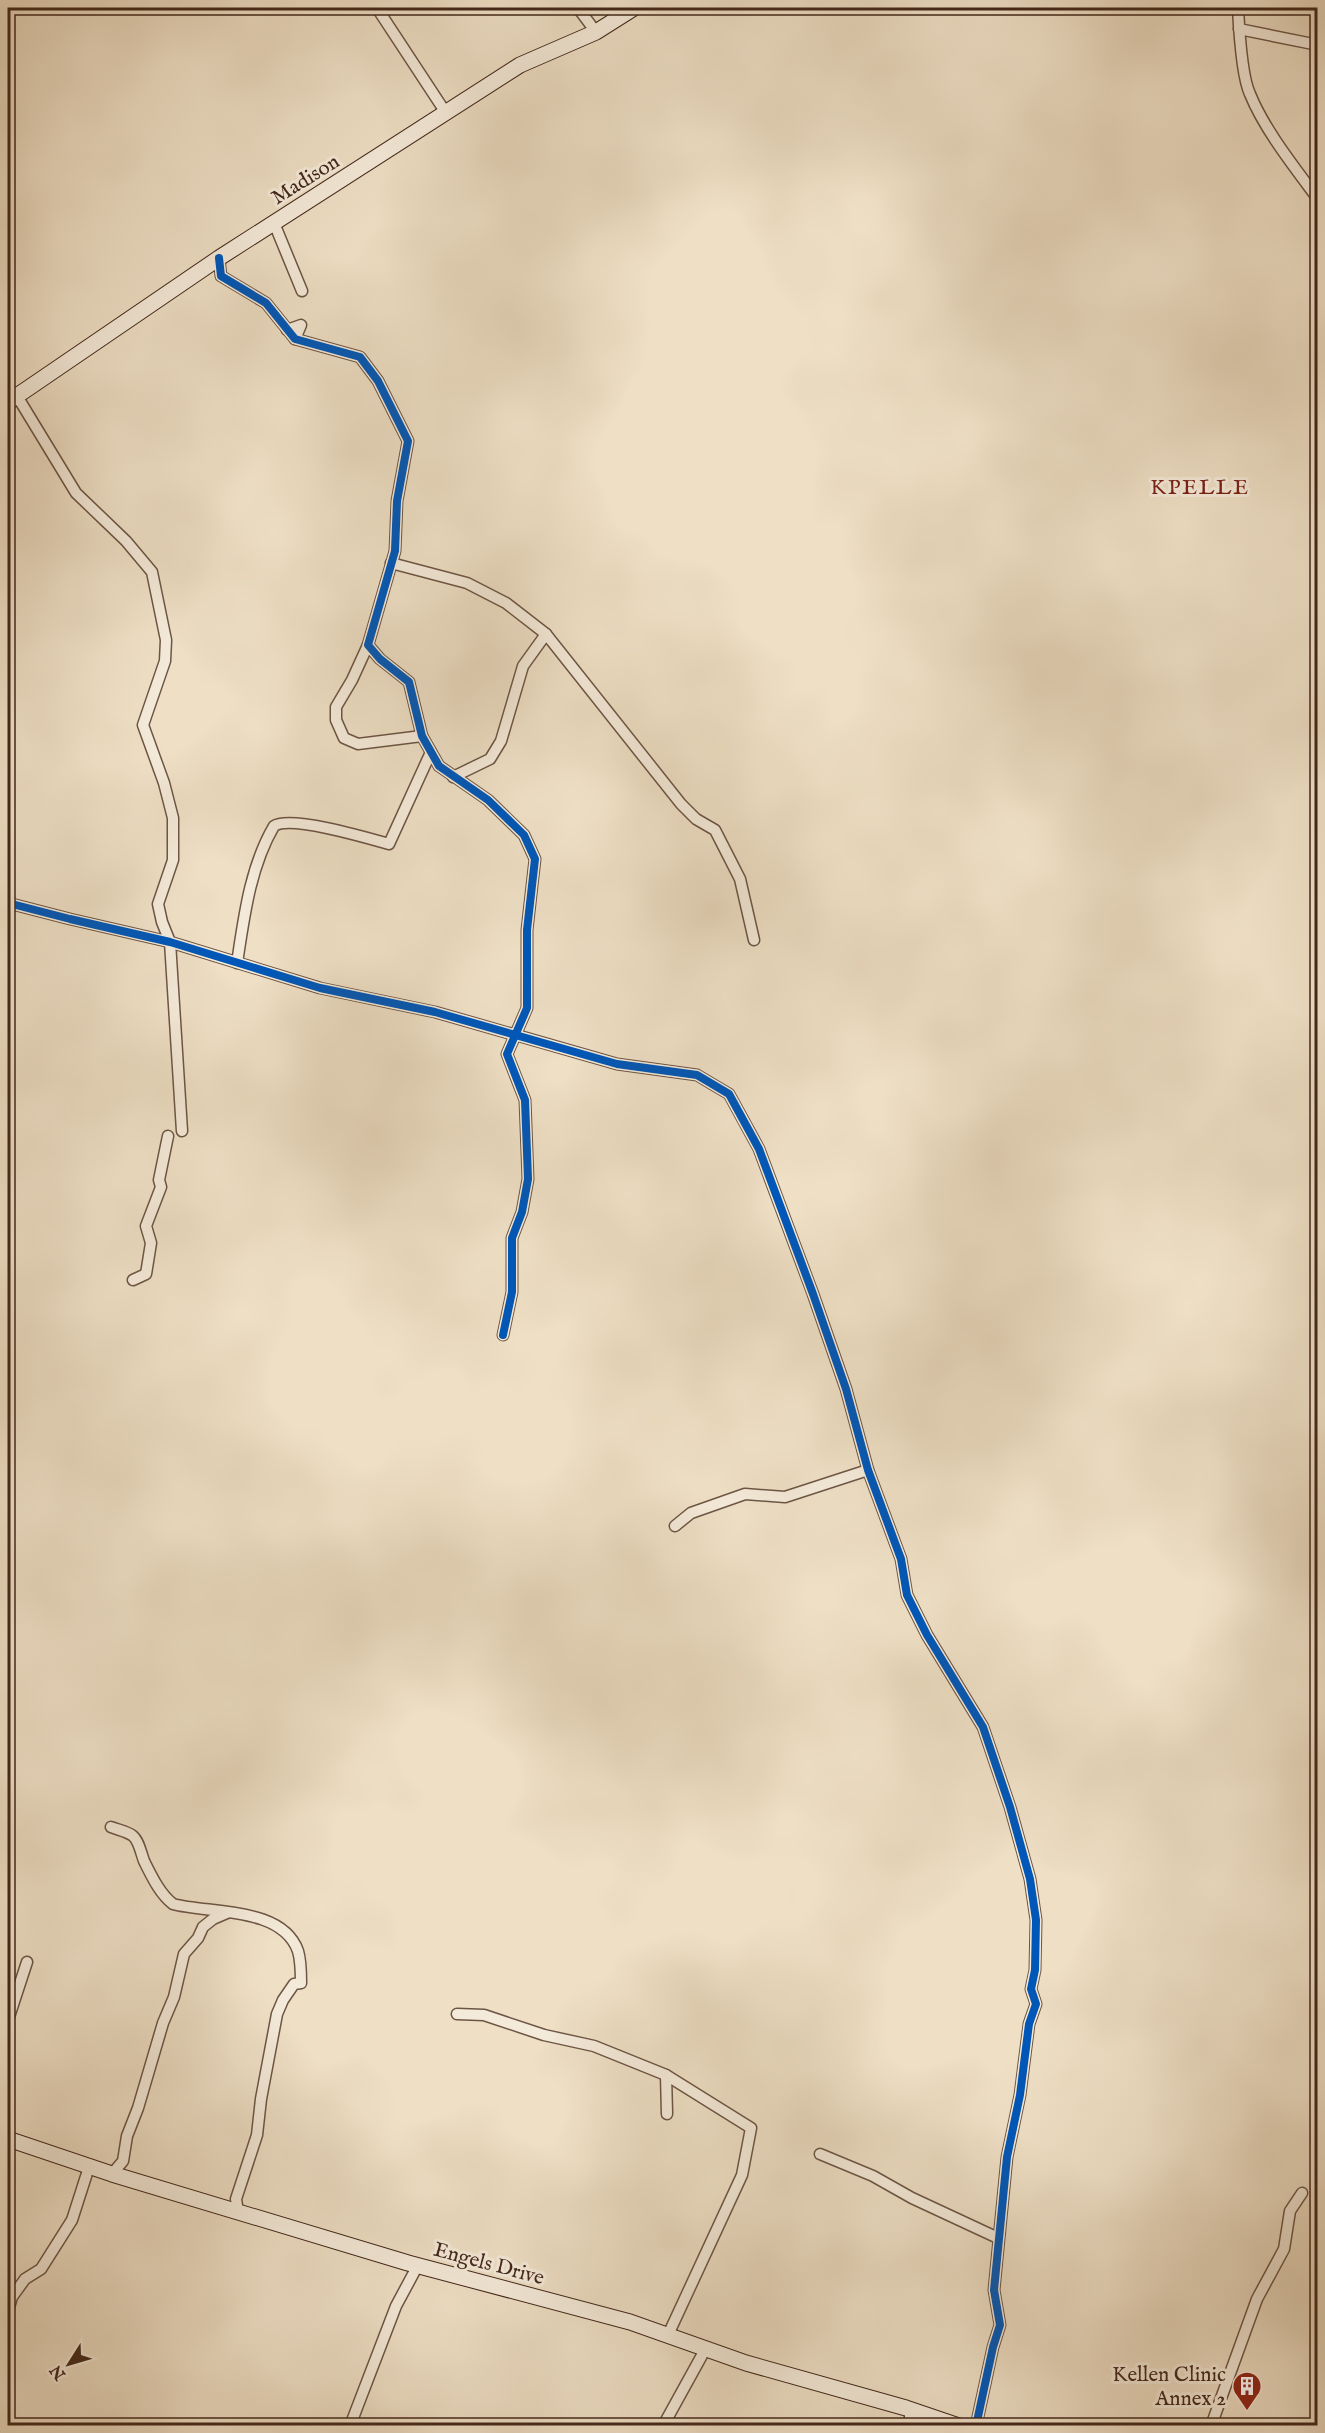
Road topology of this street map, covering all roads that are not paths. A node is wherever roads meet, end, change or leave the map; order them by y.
1 (377, 8) edge
2 (578, 8) edge
3 (634, 8) edge
4 (1238, 8) edge
5 (1239, 29) junction
6 (596, 32) junction
7 (1317, 45) edge
8 (446, 113) junction
9 (1317, 199) edge
10 (274, 223) junction
11 (219, 258) junction
12 (302, 291) dead end
13 (12, 399) edge
14 (391, 563) junction
15 (546, 634) junction
16 (368, 645) junction
17 (422, 736) junction
18 (431, 752) junction
19 (453, 777) junction
20 (8, 903) edge
21 (754, 940) dead end
22 (170, 942) junction
23 (237, 963) junction
24 (517, 1034) junction
25 (182, 1131) dead end
26 (168, 1136) dead end
27 (133, 1280) dead end
28 (503, 1335) dead end
29 (868, 1470) junction
30 (675, 1526) dead end
31 (111, 1827) dead end
32 (228, 1913) junction
33 (27, 1962) dead end
34 (457, 2014) dead end
35 (8, 2020) edge
36 (666, 2075) junction
37 (667, 2114) dead end
38 (8, 2139) edge
39 (820, 2154) dead end
40 (89, 2167) junction
41 (112, 2174) junction
42 (1302, 2193) dead end
43 (238, 2212) junction
44 (998, 2238) junction
45 (418, 2265) junction
46 (8, 2311) edge
47 (668, 2335) junction
48 (706, 2348) junction
49 (910, 2409) junction
50 (350, 2426) edge
51 (663, 2426) edge
52 (910, 2426) edge
53 (959, 2426) edge
54 (976, 2426) edge
55 (1211, 2426) edge

1 - 8 street
2 - 6 street
3 - 6 street, Madison
4 - 5 street
5 - 7 street
5 - 9 street
6 - 8 street, Madison
8 - 10 street, Madison
10 - 11 street, Madison
10 - 12 street
11 - 13 street, Madison
11 - 14 street
13 - 22 street
14 - 15 street
14 - 16 street
15 - 19 street
15 - 21 street
16 - 17 street
16 - 17 street
17 - 18 street
18 - 19 street
18 - 23 street
19 - 24 street
20 - 22 street
22 - 23 street
22 - 25 street
23 - 24 street
24 - 28 street
24 - 29 street
26 - 27 street
29 - 30 street
29 - 44 street
31 - 32 street
32 - 41 street
32 - 43 street
33 - 35 street
34 - 36 street
36 - 37 street
36 - 47 street
38 - 40 street, Engels Drive
39 - 44 street
40 - 41 street, Engels Drive
40 - 46 street
41 - 43 street, Engels Drive
42 - 55 street
43 - 45 street, Engels Drive
44 - 54 street
45 - 47 street, Engels Drive
45 - 50 street
47 - 48 street, Engels Drive
48 - 49 street, Engels Drive
48 - 51 street
49 - 52 street
49 - 53 street, Engels Drive

